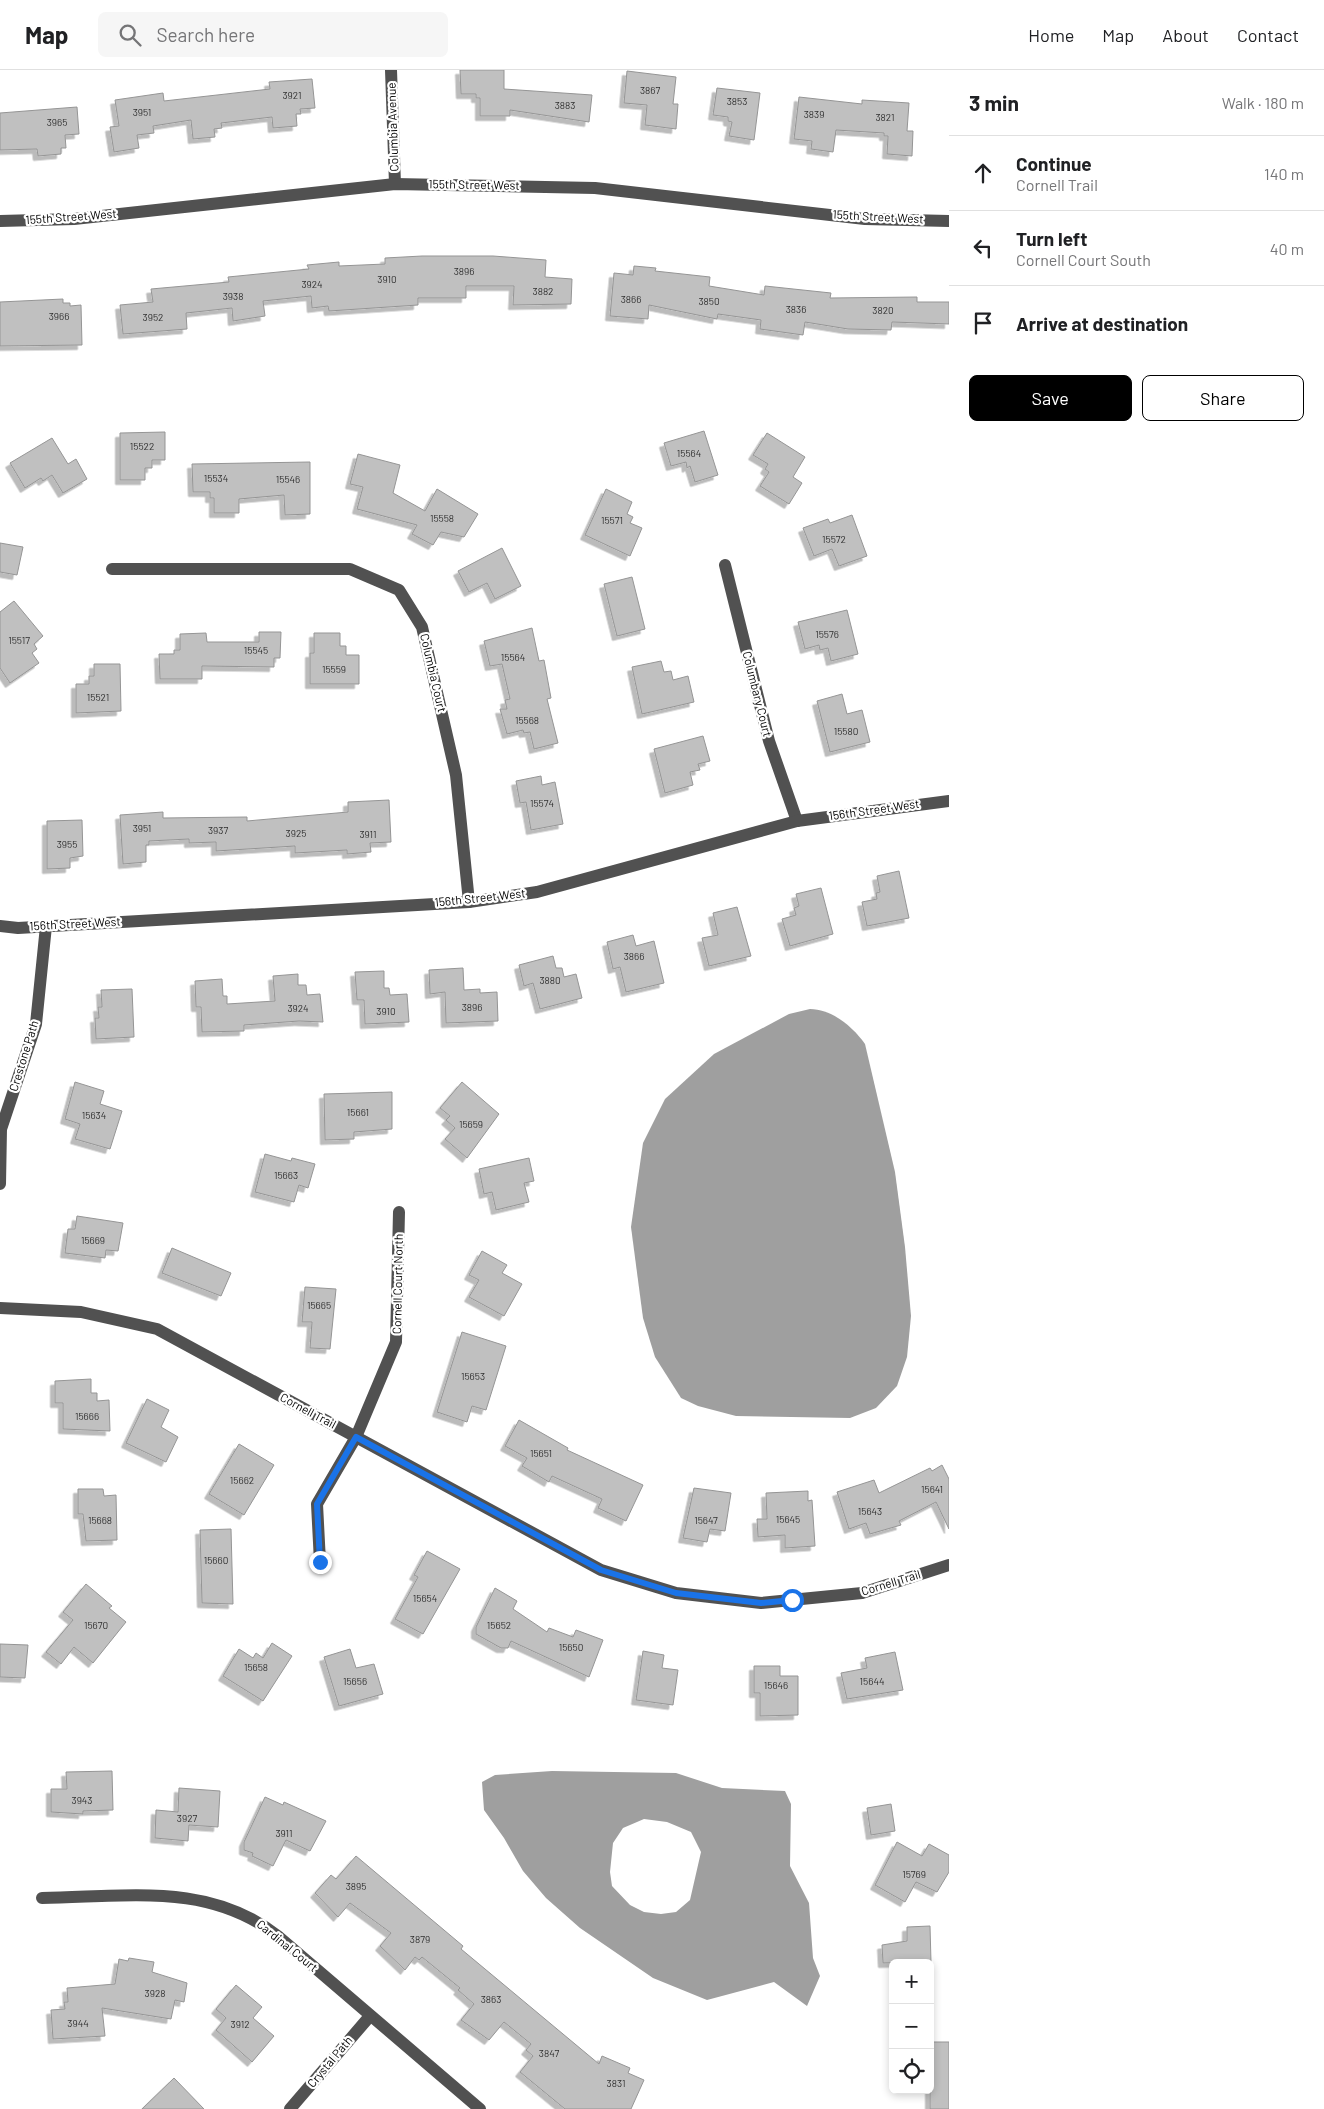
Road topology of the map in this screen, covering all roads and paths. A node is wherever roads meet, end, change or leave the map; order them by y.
1 (391, 70) edge
2 (395, 184) junction
3 (0, 220) edge
4 (949, 221) edge
5 (725, 565) dead end
6 (112, 569) dead end
7 (949, 801) edge
8 (797, 821) junction
9 (469, 902) junction
10 (0, 926) edge
11 (46, 926) junction
12 (0, 1184) edge
13 (399, 1212) dead end
14 (0, 1308) edge
15 (356, 1437) junction
16 (320, 1562) dead end
17 (949, 1565) edge
18 (42, 1898) dead end
19 (370, 2016) junction
20 (290, 2109) edge
21 (480, 2109) edge

1 - 2 street, Columbia Avenue
2 - 3 street, 155th Street West
2 - 4 street, 155th Street West
5 - 8 street, Columbary Court
6 - 9 street, Columbia Court
7 - 8 street, 156th Street West
8 - 9 street, 156th Street West
9 - 11 street, 156th Street West
10 - 11 street, 156th Street West
11 - 12 street, Crestone Path
13 - 15 street, Cornell Court North
14 - 15 street, Cornell Trail
15 - 16 street, Cornell Court North
15 - 17 street, Cornell Trail
18 - 19 street, Cardinal Court
19 - 20 street, Crystal Path
19 - 21 street, Cardinal Court

